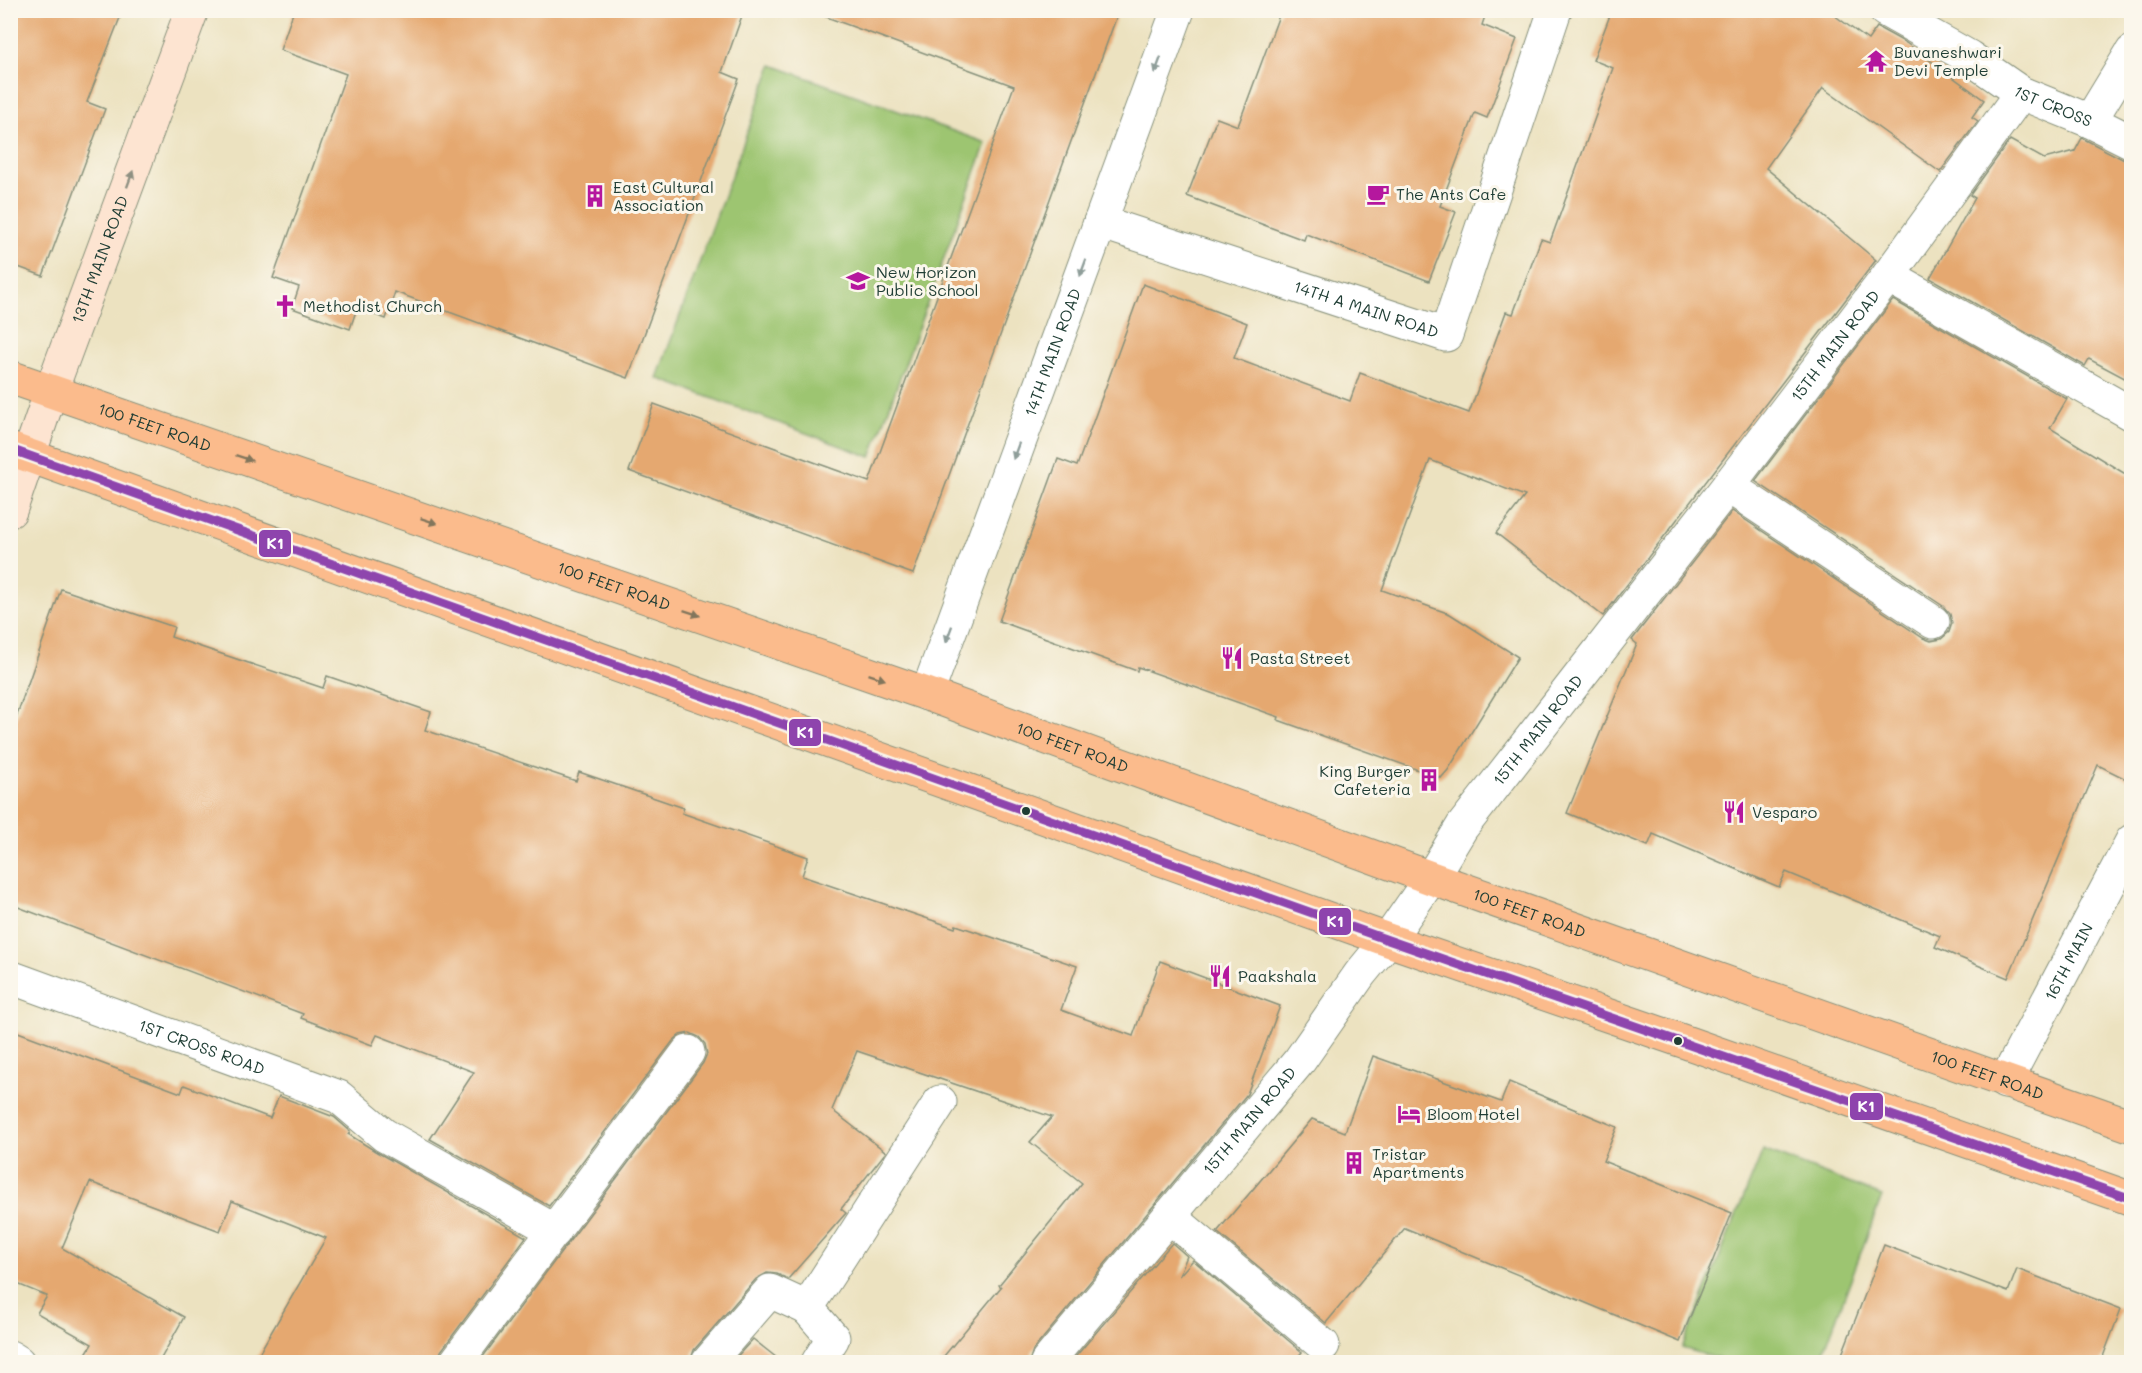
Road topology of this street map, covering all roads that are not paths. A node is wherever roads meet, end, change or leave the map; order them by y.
1 (192, 10) edge
2 (1178, 10) edge
3 (1555, 10) edge
4 (1885, 10) edge
5 (2132, 52) edge
6 (2021, 93) junction
7 (2090, 121) junction
8 (2132, 142) edge
9 (1100, 222) junction
10 (1888, 276) junction
11 (10, 377) edge
12 (51, 391) junction
13 (2132, 414) edge
14 (20, 452) edge
15 (1728, 486) junction
16 (10, 511) edge
17 (1934, 622) dead end
18 (927, 694) junction
19 (2132, 841) edge
20 (1431, 878) junction
21 (1388, 940) junction
22 (10, 977) edge
23 (688, 1052) dead end
24 (2005, 1082) junction
25 (940, 1102) dead end
26 (2132, 1126) edge
27 (2132, 1199) edge
28 (1169, 1216) junction
29 (555, 1231) junction
30 (807, 1308) junction
31 (1323, 1345) dead end
32 (10, 1357) edge
33 (18, 1362) edge
34 (456, 1362) edge
35 (708, 1362) edge
36 (818, 1362) edge
37 (1047, 1362) edge

12 -> 1 street, 13TH MAIN ROAD
2 -> 9 street, 14TH MAIN ROAD
3 - 9 street, 14TH A MAIN ROAD
4 - 6 street, 1ST CROSS
5 - 7 street
6 - 7 street, 1ST CROSS
6 - 10 street, 15TH MAIN ROAD
7 - 8 street, 1ST CROSS
9 -> 18 street, 14TH MAIN ROAD
10 - 13 street
10 - 15 street, 15TH MAIN ROAD
11 - 12 main road, 100 FEET ROAD
12 - 14 street, 13TH MAIN ROAD
12 -> 18 main road, 100 FEET ROAD
14 - 16 street, 13TH MAIN ROAD
14 - 21 main road
15 - 17 street
15 - 20 street, 15TH MAIN ROAD
18 - 20 main road, 100 FEET ROAD
19 - 24 street, 16TH MAIN
20 - 21 street, 15TH MAIN ROAD
20 - 24 main road, 100 FEET ROAD
21 - 27 main road
21 - 28 street, 15TH MAIN ROAD
22 - 29 street, 1ST CROSS ROAD
23 - 29 street
24 - 26 main road, 100 FEET ROAD
25 - 30 street
28 - 31 street
28 - 37 street, 15TH MAIN ROAD
29 - 34 street
30 - 35 street
30 - 36 street
32 - 33 street

